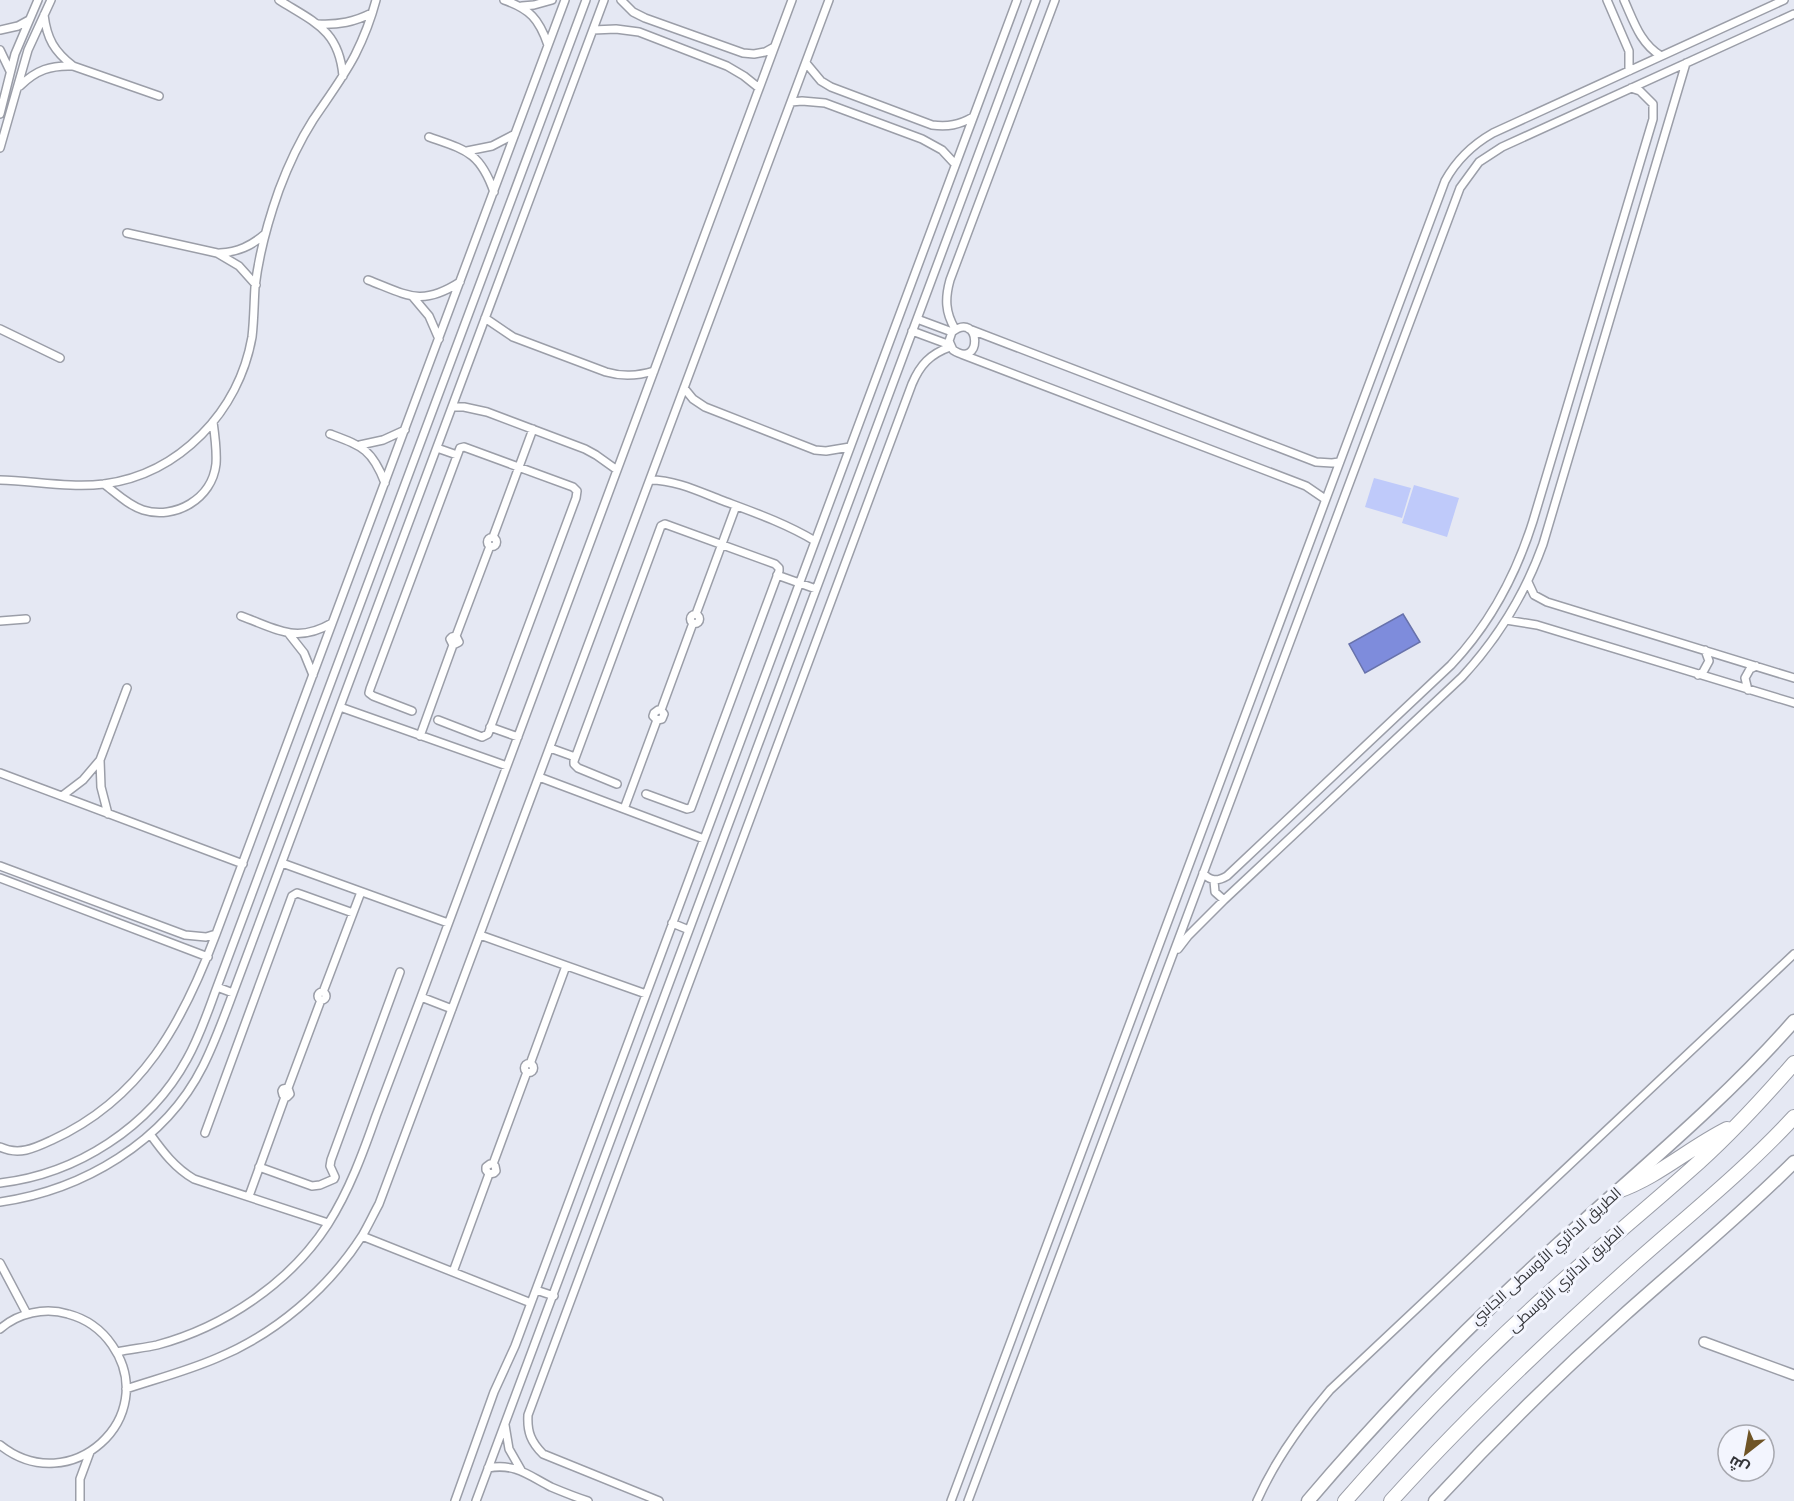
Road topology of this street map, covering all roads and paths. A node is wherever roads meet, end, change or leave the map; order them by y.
1 (38, 0) edge
2 (51, 0) edge
3 (279, 0) edge
4 (376, 0) edge
5 (504, 0) edge
6 (552, 0) edge
7 (565, 0) edge
8 (585, 0) edge
9 (604, 0) edge
10 (621, 0) edge
11 (792, 0) edge
12 (829, 0) edge
13 (1017, 0) edge
14 (1036, 0) edge
15 (1055, 0) edge
16 (1607, 0) edge
17 (1624, 0) edge
18 (1784, 0) edge
19 (522, 6) junction
20 (372, 13) junction
21 (1794, 14) edge
22 (44, 15) junction
23 (29, 20) junction
24 (1739, 21) junction
25 (318, 24) junction
26 (0, 30) edge
27 (593, 30) junction
28 (1746, 36) junction
29 (548, 45) junction
30 (774, 47) junction
31 (0, 50) edge
32 (565, 56) junction
33 (1661, 56) junction
34 (581, 62) junction
35 (806, 63) junction
36 (1686, 63) junction
37 (73, 66) junction
38 (10, 71) junction
39 (1629, 71) junction
40 (343, 76) junction
41 (19, 87) junction
42 (759, 88) junction
43 (1631, 88) junction
44 (551, 92) junction
45 (159, 96) dead end
46 (567, 98) junction
47 (791, 102) junction
48 (0, 114) edge
49 (973, 117) junction
50 (515, 134) junction
51 (429, 137) dead end
52 (0, 148) edge
53 (467, 151) junction
54 (955, 164) junction
55 (1441, 190) junction
56 (494, 192) junction
57 (1456, 196) junction
58 (127, 233) dead end
59 (265, 234) junction
60 (217, 253) junction
61 (368, 280) dead end
62 (460, 282) junction
63 (256, 285) junction
64 (413, 297) junction
65 (485, 318) junction
66 (917, 319) junction
67 (0, 329) edge
68 (969, 329) junction
69 (912, 331) junction
70 (954, 331) junction
71 (439, 339) junction
72 (950, 346) junction
73 (961, 354) junction
74 (60, 358) dead end
75 (654, 371) junction
76 (684, 388) junction
77 (452, 407) junction
78 (213, 422) junction
79 (533, 429) junction
80 (405, 430) junction
81 (330, 434) dead end
82 (360, 445) junction
83 (850, 447) junction
84 (437, 448) junction
85 (457, 455) junction
86 (1339, 462) junction
87 (519, 468) junction
88 (617, 470) junction
89 (0, 480) edge
90 (650, 480) junction
91 (104, 484) junction
92 (385, 484) junction
93 (1325, 499) junction
94 (736, 506) junction
95 (815, 541) junction
96 (722, 545) junction
97 (777, 575) junction
98 (1528, 582) junction
99 (799, 583) junction
100 (816, 589) junction
101 (241, 616) dead end
102 (26, 618) dead end
103 (1506, 620) junction
104 (0, 621) edge
105 (333, 622) junction
106 (289, 634) junction
107 (1273, 639) junction
108 (1288, 645) junction
109 (1705, 650) junction
110 (1756, 666) junction
111 (313, 675) junction
112 (1698, 675) junction
113 (1794, 678) edge
114 (127, 688) dead end
115 (1748, 690) junction
116 (1794, 704) edge
117 (340, 707) junction
118 (412, 711) dead end
119 (438, 720) dead end
120 (490, 727) junction
121 (420, 735) junction
122 (518, 737) junction
123 (550, 748) junction
124 (575, 758) junction
125 (100, 759) junction
126 (507, 766) junction
127 (0, 773) edge
128 (539, 777) junction
129 (617, 784) dead end
130 (645, 794) dead end
131 (62, 796) junction
132 (624, 809) junction
133 (108, 814) junction
134 (704, 839) junction
135 (282, 862) junction
136 (243, 864) junction
137 (0, 866) edge
138 (1203, 873) junction
139 (0, 878) edge
140 (1214, 881) junction
141 (361, 891) junction
142 (1224, 900) junction
143 (353, 913) junction
144 (448, 923) junction
145 (672, 923) junction
146 (689, 930) junction
147 (216, 934) junction
148 (480, 936) junction
149 (1794, 954) edge
150 (208, 957) junction
151 (1171, 958) junction
152 (566, 966) junction
153 (400, 972) dead end
154 (217, 987) junction
155 (233, 993) junction
156 (646, 994) junction
157 (421, 997) junction
158 (452, 1009) junction
159 (1794, 1021) edge
160 (1794, 1063) edge
161 (1099, 1105) junction
162 (1114, 1111) junction
163 (1794, 1117) edge
164 (1737, 1125) junction
165 (205, 1133) dead end
166 (150, 1134) junction
167 (0, 1147) edge
168 (1794, 1162) edge
169 (259, 1167) junction
170 (0, 1183) edge
171 (1618, 1191) junction
172 (249, 1196) junction
173 (0, 1202) edge
174 (328, 1223) junction
175 (362, 1236) junction
176 (0, 1263) edge
177 (453, 1272) junction
178 (536, 1290) junction
179 (554, 1296) junction
180 (531, 1303) junction
181 (27, 1314) junction
182 (0, 1329) edge
183 (1704, 1342) dead end
184 (117, 1352) junction
185 (1794, 1375) edge
186 (126, 1389) junction
187 (505, 1424) junction
188 (0, 1444) edge
189 (90, 1452) junction
190 (488, 1468) junction
191 (521, 1470) junction
192 (80, 1501) edge
193 (455, 1501) edge
194 (476, 1501) edge
195 (588, 1501) edge
196 (659, 1501) edge
197 (951, 1501) edge
198 (969, 1501) edge
199 (1257, 1501) edge
200 (1308, 1501) edge
201 (1345, 1501) edge
202 (1391, 1501) edge
203 (1435, 1501) edge

1 - 23 street
2 - 22 street
3 - 25 street
4 - 20 street
5 - 19 street
6 - 19 street
7 - 29 street
8 - 32 street
9 - 27 street
10 - 30 street
11 - 30 street
12 - 35 street
13 - 49 street
14 - 66 street
15 - 70 street
16 - 39 street
17 - 33 street
18 - 24 street
19 - 29 street
20 - 25 street
20 - 40 street
21 - 28 street
22 - 37 street
22 - 41 street
23 - 26 street
23 - 38 street
24 - 28 street
24 - 33 street
25 - 40 street
27 - 34 street
27 - 42 street
28 - 36 street
29 - 50 street
30 - 42 street
31 - 38 street
32 - 34 street
32 - 44 street
33 - 39 street
34 - 46 street
35 - 47 street
35 - 49 street
36 - 43 street
36 - 98 street
37 - 41 street
37 - 45 street
38 - 48 street
39 - 55 street
40 - 59 street
41 - 52 street
42 - 75 street
43 - 57 street
43 - 140 street
44 - 46 street
44 - 154 street
46 - 65 street
47 - 54 street
47 - 76 street
49 - 54 street
50 - 53 street
50 - 56 street
51 - 53 street
53 - 56 street
54 - 83 street
55 - 57 street
55 - 86 street
56 - 62 street
57 - 108 street
58 - 60 street
59 - 60 street
59 - 63 street
60 - 63 street
61 - 64 street
62 - 64 street
62 - 71 street
63 - 78 street
64 - 71 street
65 - 75 street
65 - 77 street
66 - 69 street
66 - 70 street
67 - 74 street
68 - 70 street
68 - 73 street
68 - 86 street
69 - 72 street
69 - 100 street
70 - 72 street
71 - 80 street
72 - 73 street
72 - 196 street
73 - 93 street
75 - 88 street
76 - 83 street
76 - 90 street
77 - 79 street
77 - 84 street
78 - 91 street
78 - 91 street
79 - 87 street
79 - 88 street
80 - 82 street
80 - 92 street
81 - 82 street
82 - 92 street
83 - 95 street
84 - 85 street
84 - 117 street
85 - 87 street
85 - 118 street
86 - 93 street
87 - 120 street
87 - 121 street
88 - 122 street
89 - 91 street
90 - 94 street
90 - 123 street
92 - 105 street
93 - 107 street
94 - 95 street
94 - 96 street
95 - 99 street
96 - 97 street
96 - 124 street
96 - 132 street
97 - 99 street
97 - 130 street
98 - 103 street
98 - 109 street
99 - 100 street
99 - 134 street
100 - 146 street
101 - 106 street
102 - 104 street
103 - 112 street
103 - 142 street
105 - 106 street
105 - 111 street
106 - 111 street
107 - 108 street
107 - 161 street
108 - 138 street
109 - 110 street
109 - 112 street
110 - 113 street
110 - 115 street
111 - 136 street
112 - 115 street
114 - 125 street
115 - 116 street
117 - 121 street
117 - 135 street
119 - 120 street
120 - 122 street
121 - 126 street
122 - 126 street
123 - 124 street
123 - 128 street
124 - 129 street
125 - 131 street
125 - 133 street
126 - 144 street
127 - 131 street
128 - 132 street
128 - 148 street
131 - 133 street
132 - 134 street
133 - 136 street
134 - 145 street
135 - 141 street
135 - 155 street
136 - 147 street
137 - 147 street
138 - 140 street
138 - 151 street
139 - 150 street
140 - 142 street
141 - 143 street
141 - 144 street
142 - 151 street
143 - 165 street
143 - 169 street
144 - 157 street
145 - 146 street
145 - 156 street
146 - 179 street
147 - 150 street
148 - 152 street
148 - 158 street
149 - 199 street
150 - 167 street
151 - 162 street
152 - 156 street
152 - 177 street
153 - 169 street
154 - 155 street
154 - 170 street
155 - 166 street
156 - 178 street
157 - 158 street
157 - 174 street
158 - 175 street
159 - 171 highway, الطريق الدائري الأوسطى الجانبي
160 - 164 highway, الطريق الدائري الأوسطى
161 - 162 street
161 - 197 street
162 - 198 street
163 - 202 highway
164 - 171 highway
164 - 201 highway, الطريق الدائري الأوسطى
166 - 172 street
166 - 173 street
168 - 203 highway
169 - 172 street
171 - 200 highway, الطريق الدائري الأوسطى الجانبي
172 - 174 street
174 - 184 street
175 - 177 street
175 - 186 street
176 - 181 street
177 - 180 street
178 - 179 street
178 - 180 street
179 - 187 street
180 - 193 street
181 - 182 street
181 - 184 street
183 - 185 street
184 - 186 street
186 - 189 street
187 - 190 street
187 - 191 street
188 - 189 street
189 - 192 street
190 - 191 street
190 - 194 street
191 - 195 street

